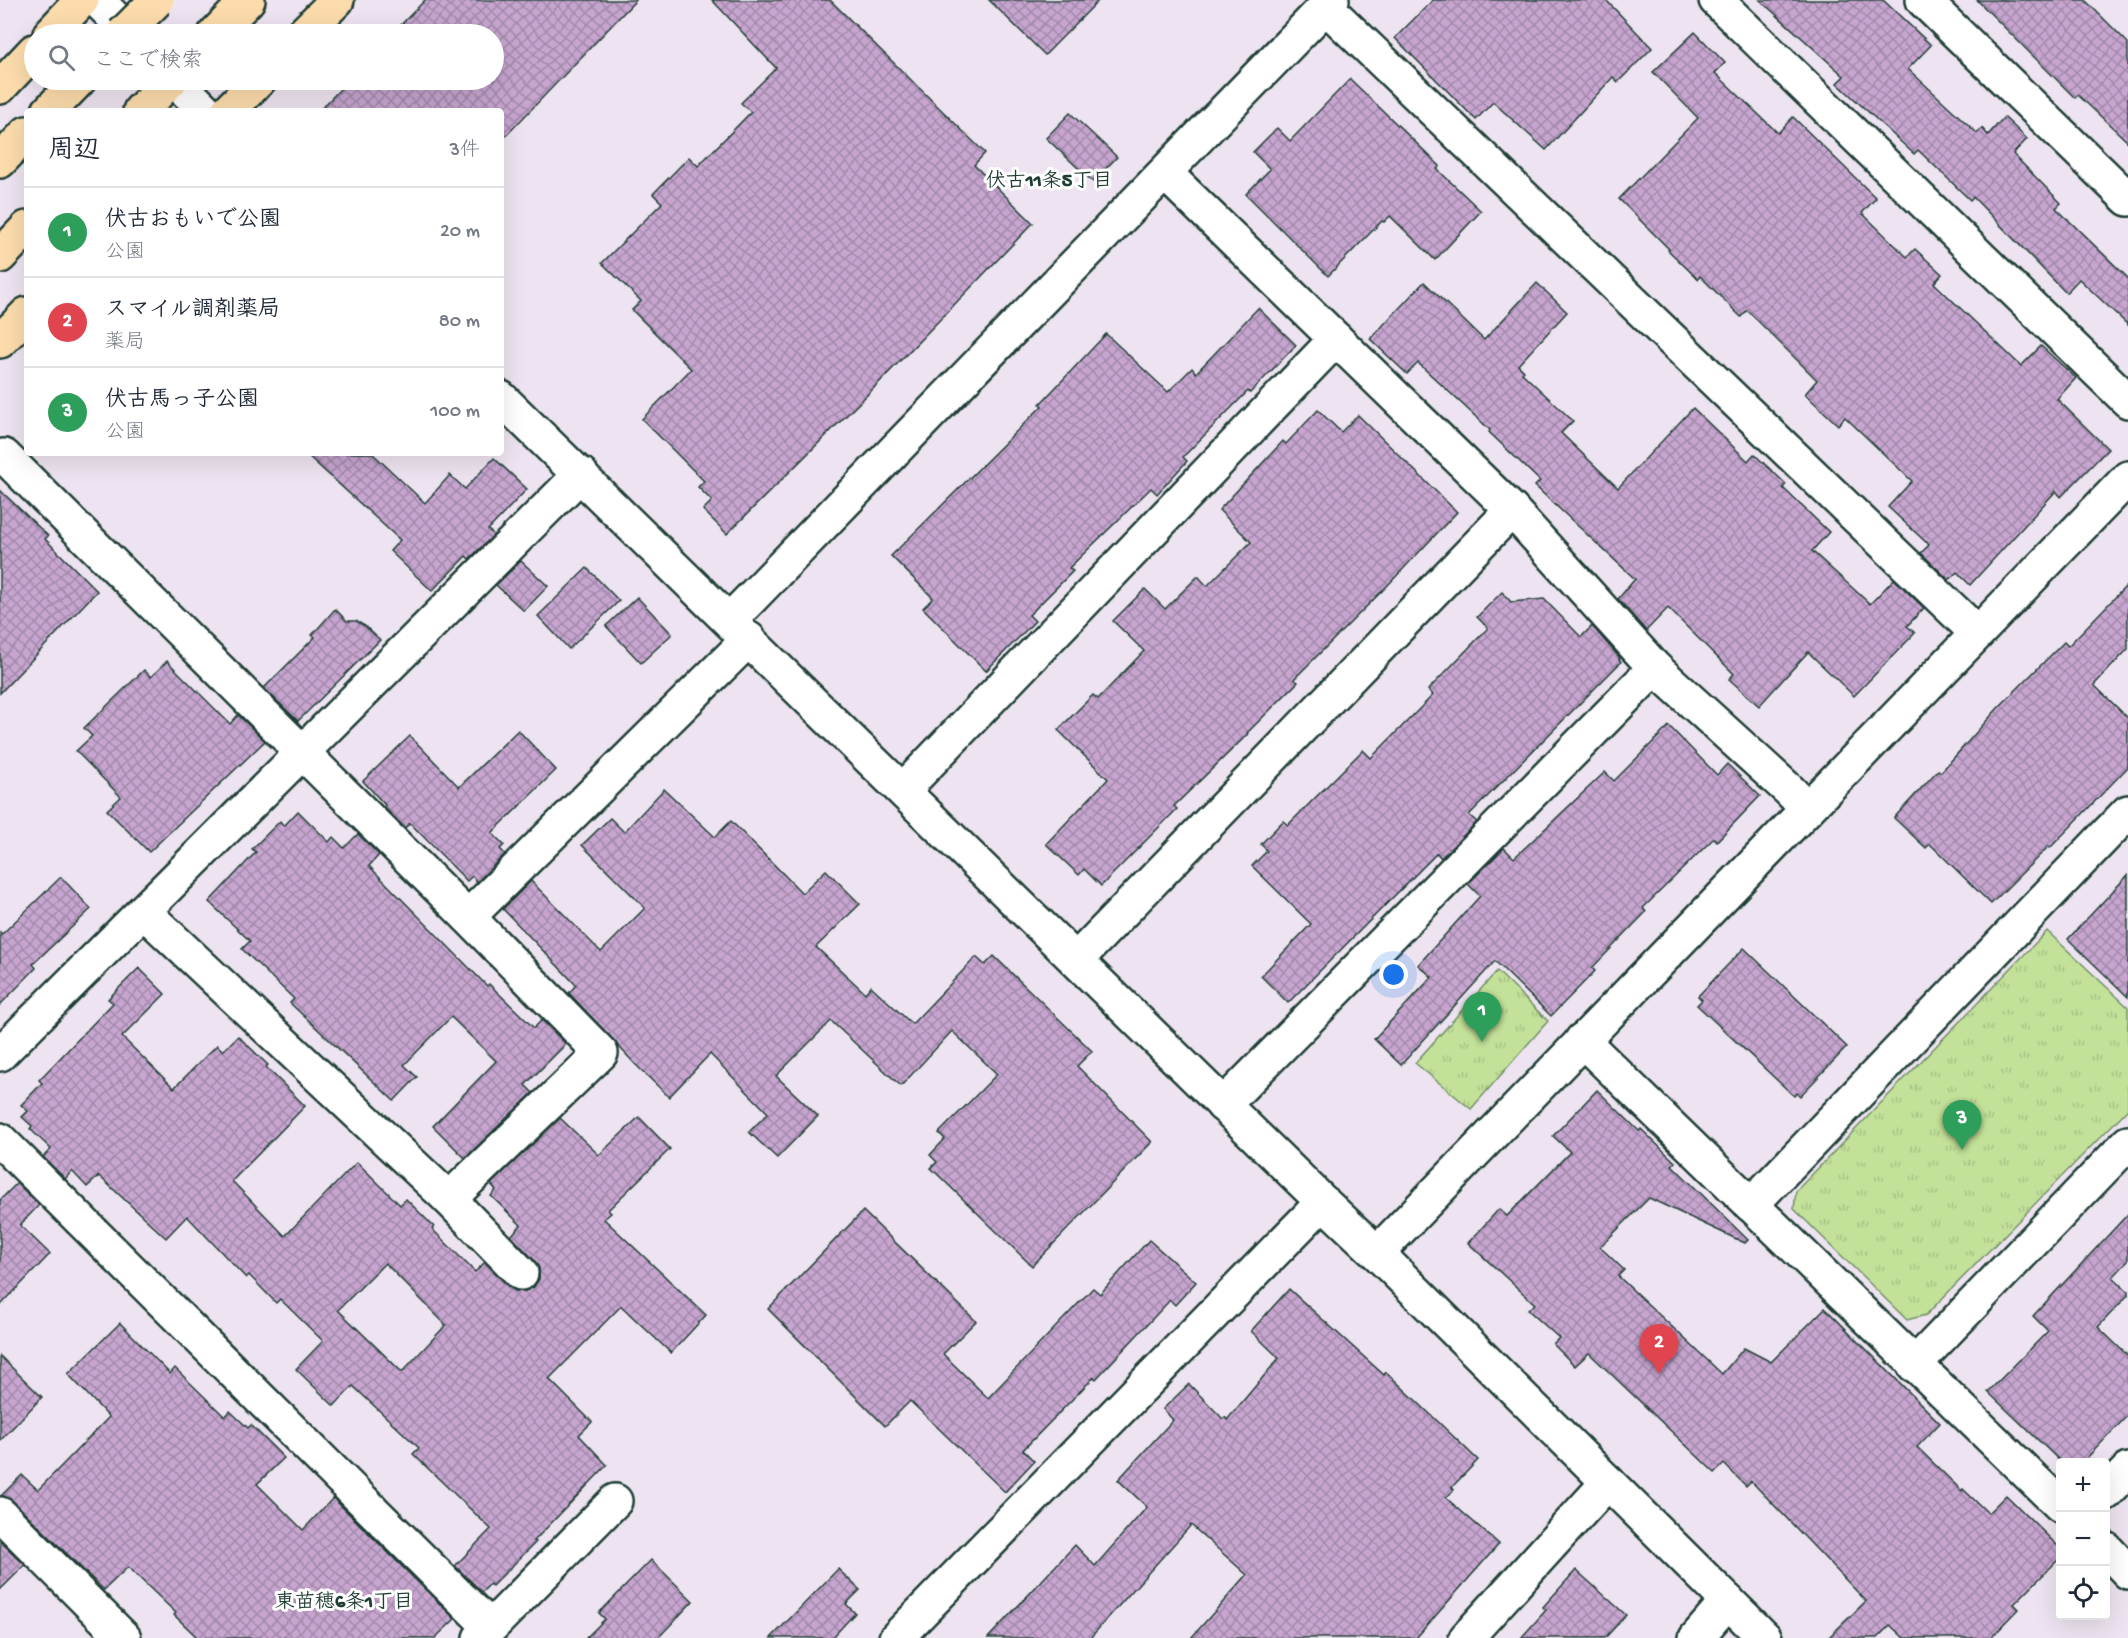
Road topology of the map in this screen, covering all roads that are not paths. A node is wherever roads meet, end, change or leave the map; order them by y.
1 (82, 0) edge
2 (97, 0) edge
3 (157, 0) edge
4 (248, 0) edge
5 (337, 0) edge
6 (1716, 0) edge
7 (1923, 0) edge
8 (1329, 3) edge
9 (59, 24) edge
10 (121, 24) edge
11 (133, 24) edge
12 (225, 24) edge
13 (313, 24) edge
14 (24, 62) edge
15 (0, 87) edge
16 (69, 90) edge
17 (163, 90) edge
18 (184, 90) edge
19 (249, 90) edge
20 (52, 108) edge
21 (144, 108) edge
22 (203, 108) edge
23 (231, 108) edge
24 (24, 136) edge
25 (0, 161) edge
26 (1165, 173) junction
27 (2128, 199) edge
28 (24, 231) edge
29 (0, 256) edge
30 (24, 317) edge
31 (1336, 339) junction
32 (0, 341) edge
33 (504, 401) edge
34 (2128, 401) edge
35 (4, 456) dead end
36 (581, 474) junction
37 (2128, 478) edge
38 (1512, 510) junction
39 (740, 630) junction
40 (1977, 633) junction
41 (1655, 668) junction
42 (303, 754) junction
43 (903, 790) junction
44 (1807, 808) junction
45 (2128, 812) edge
46 (144, 912) junction
47 (468, 918) junction
48 (1076, 960) junction
49 (1582, 1040) junction
50 (0, 1054) edge
51 (1223, 1105) junction
52 (0, 1140) edge
53 (2128, 1143) edge
54 (449, 1200) junction
55 (1323, 1202) junction
56 (1751, 1205) junction
57 (1377, 1253) junction
58 (521, 1273) dead end
59 (1914, 1365) junction
60 (2128, 1470) edge
61 (1608, 1482) junction
62 (2110, 1489) edge
63 (2056, 1500) edge
64 (615, 1501) dead end
65 (0, 1514) edge
66 (2110, 1553) edge
67 (2128, 1572) edge
68 (1728, 1601) junction
69 (485, 1633) edge
70 (124, 1638) edge
71 (896, 1638) edge
72 (1466, 1638) edge
73 (1696, 1638) edge
74 (1765, 1638) edge

1 - 9 highway
2 - 10 street
3 - 11 highway, bridge
4 - 12 highway
5 - 13 highway
6 - 34 street
7 - 27 street
8 - 26 street
8 - 40 street
14 - 15 highway
16 - 20 highway
17 - 21 highway
18 - 22 street
19 - 23 highway
24 - 25 highway
26 - 31 street
26 - 39 street
28 - 29 highway
30 - 32 highway
31 - 38 street
31 - 43 street
33 - 36 street
35 - 42 street
36 - 39 street
36 - 42 street
37 - 40 street
38 - 41 street
38 - 48 street
39 - 43 street
39 - 47 street
40 - 44 street
41 - 44 street
41 - 51 street
42 - 46 street
42 - 47 street
43 - 48 street
44 - 49 street
45 - 56 street
46 - 50 street
46 - 54 street
47 - 54 street
48 - 51 street
49 - 56 street
49 - 57 street
51 - 55 street
52 - 69 street
53 - 59 street
54 - 58 street
55 - 57 street
55 - 71 street
56 - 59 street
57 - 61 street
59 - 63 street
60 - 62 street
61 - 68 street
61 - 72 street
64 - 69 street
65 - 70 street
66 - 67 street
68 - 73 street
68 - 74 street

